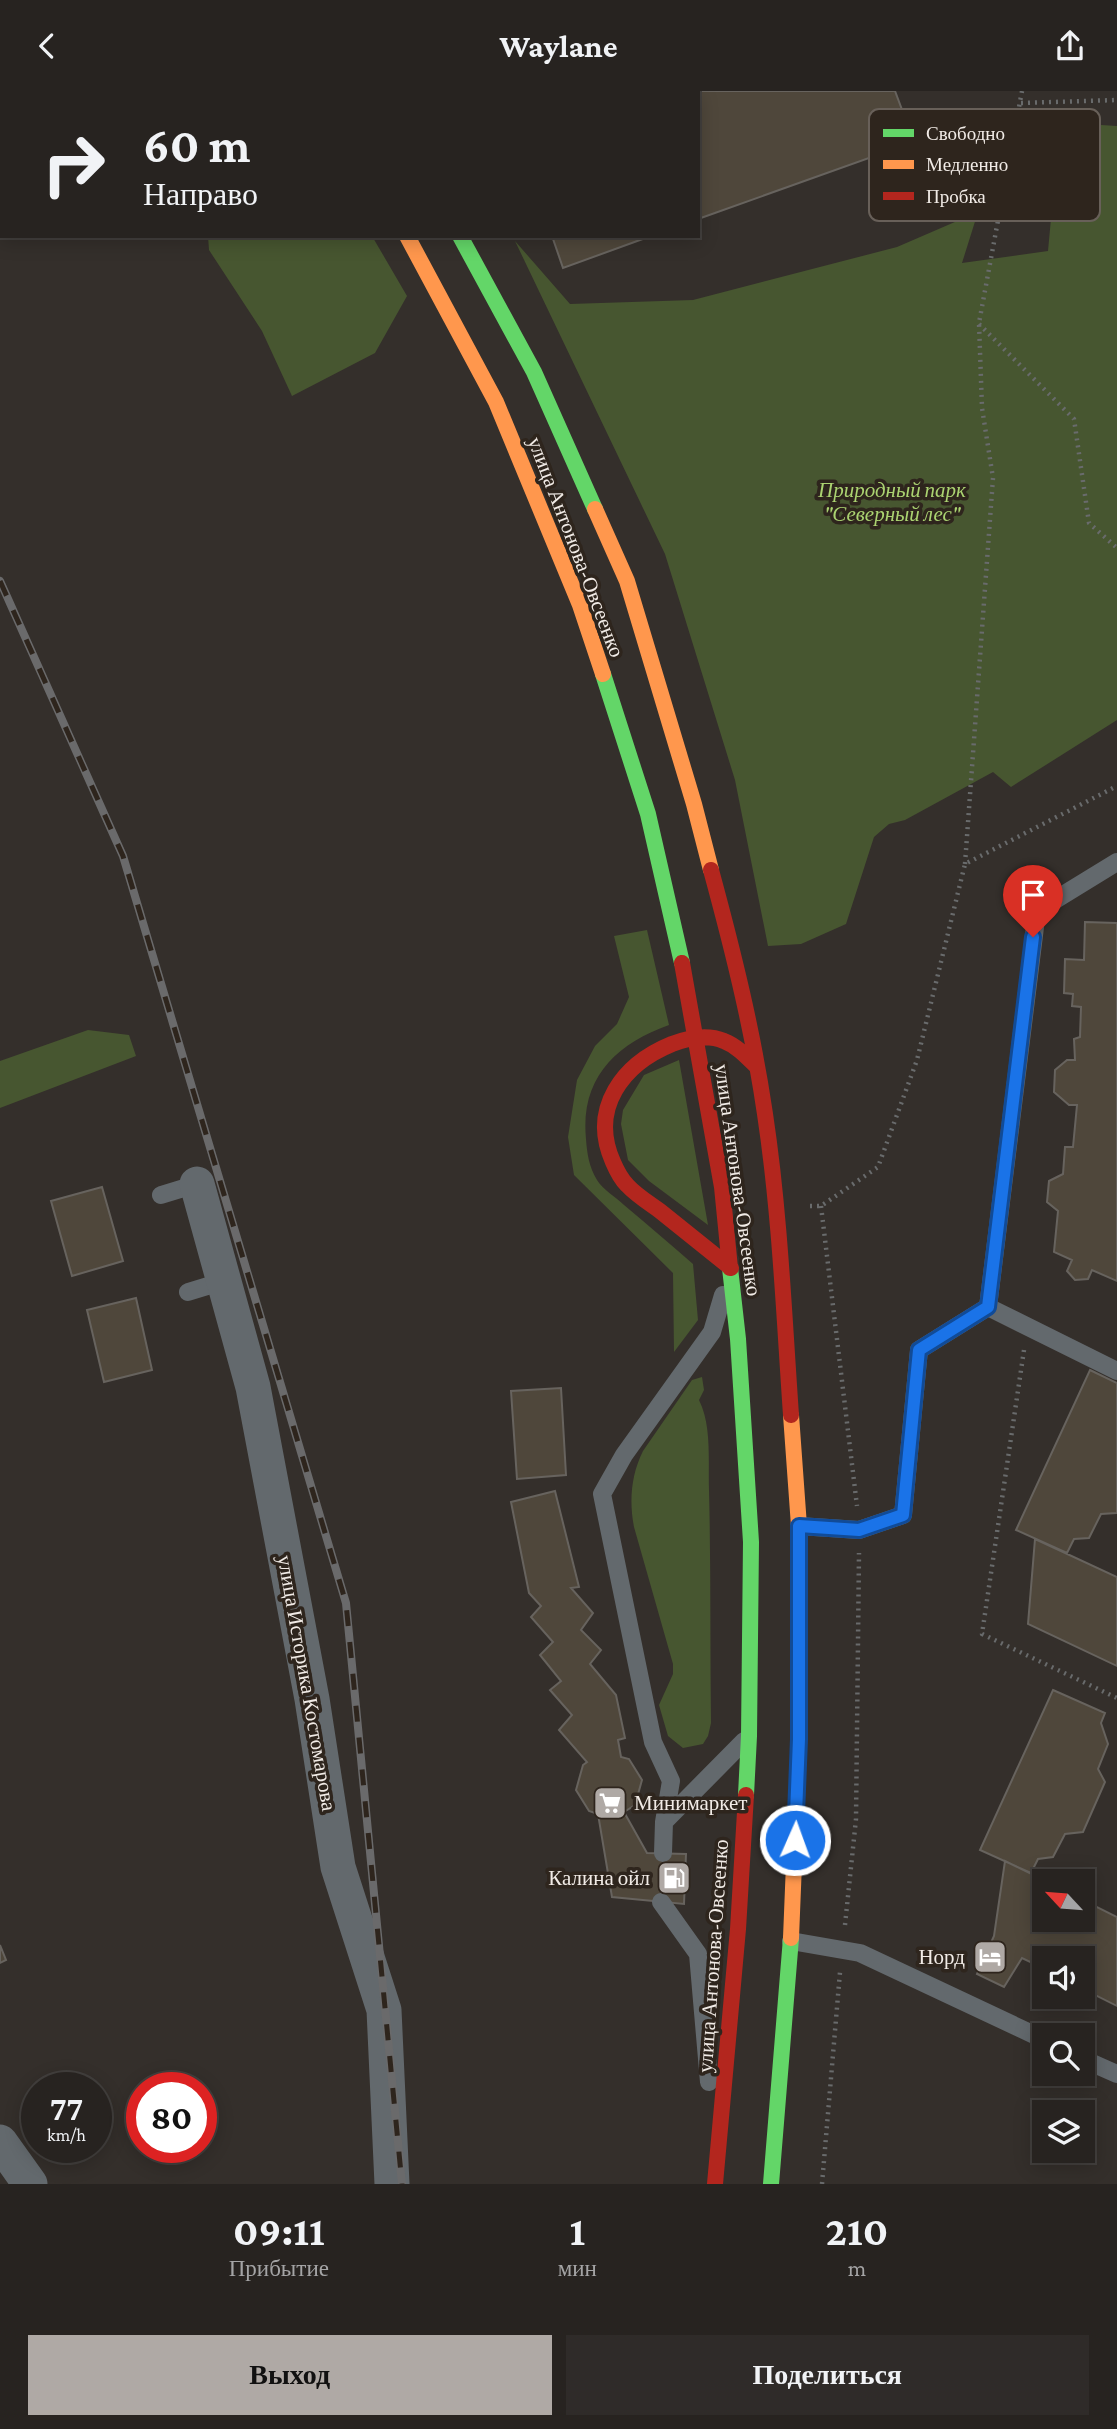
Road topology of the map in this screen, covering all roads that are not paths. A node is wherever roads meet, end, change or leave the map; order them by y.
1 (408, 238) edge
2 (461, 238) edge
3 (1117, 862) edge
4 (696, 1037) junction
5 (757, 1067) junction
6 (197, 1184) joint
7 (161, 1195) dead end
8 (731, 1268) junction
9 (224, 1281) junction
10 (188, 1292) dead end
11 (988, 1307) junction
12 (1117, 1371) edge
13 (799, 1526) junction
14 (749, 1736) junction
15 (664, 1822) junction
16 (663, 1853) dead end
17 (661, 1902) dead end
18 (791, 1941) junction
19 (1032, 2034) edge
20 (1095, 2064) edge
21 (1117, 2074) edge
22 (0, 2142) edge
23 (716, 2175) edge
24 (30, 2184) edge
25 (392, 2184) edge
26 (771, 2184) edge

1 - 4 highway, улица Антонова-Овсеенко
2 - 5 highway, улица Антонова-Овсеенко
3 - 11 lane
4 - 5 highway
4 - 8 highway, улица Антонова-Овсеенко
4 - 8 highway
5 - 13 highway, улица Антонова-Овсеенко
6 - 7 lane
6 - 9 street, улица Историка Костомарова
8 - 14 highway, улица Антонова-Овсеенко
8 - 15 lane
9 - 10 lane
9 - 25 street, улица Историка Костомарова
11 - 12 lane
11 - 13 lane
13 - 18 highway, улица Антонова-Овсеенко
14 - 15 lane
14 - 23 highway, улица Антонова-Овсеенко
15 - 16 lane
17 - 23 lane
18 - 19 lane
18 - 26 highway, улица Антонова-Овсеенко
20 - 21 lane
22 - 24 street

